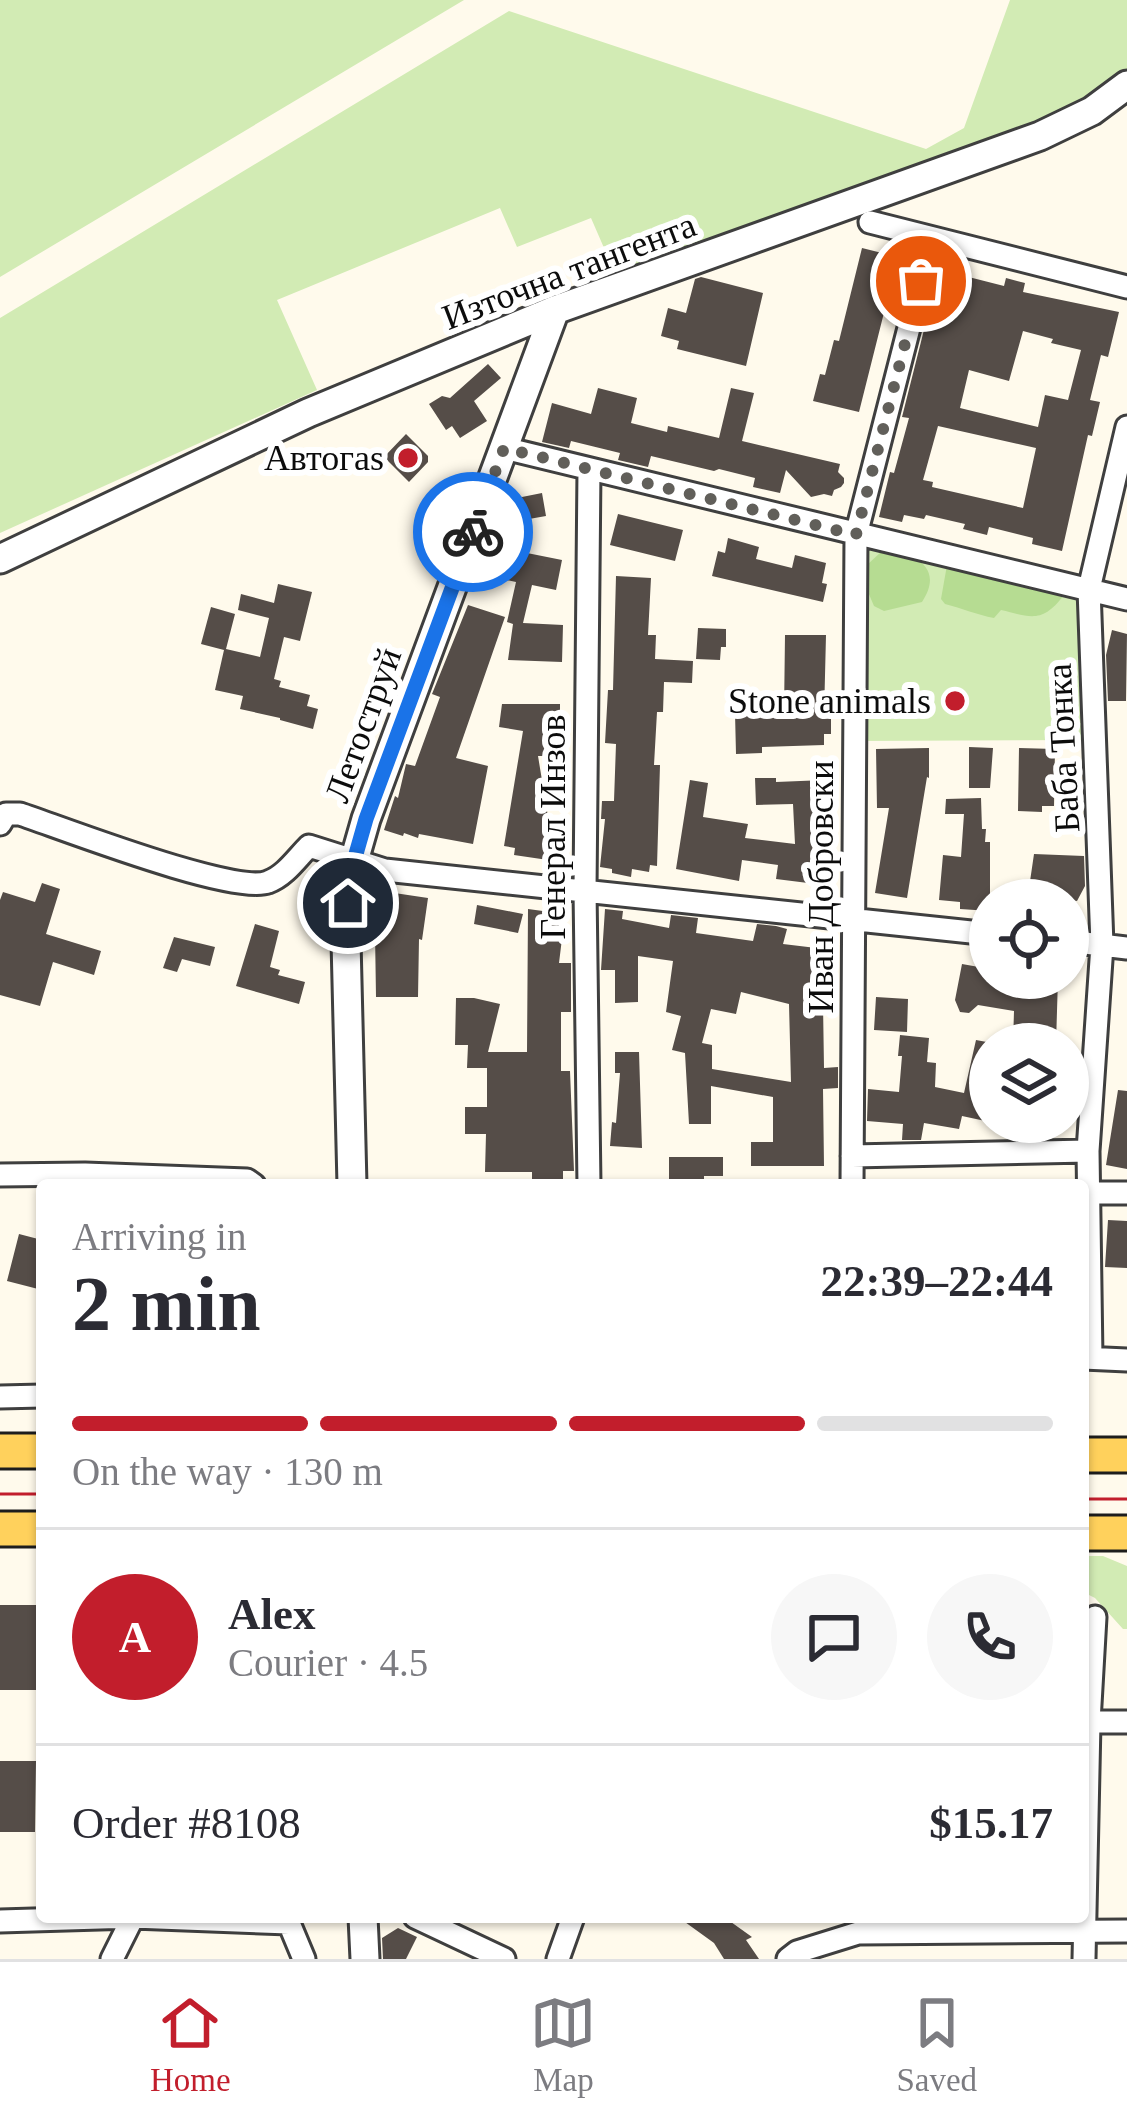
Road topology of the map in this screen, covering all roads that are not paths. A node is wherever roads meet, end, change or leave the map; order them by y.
1 (1127, 85) edge
2 (870, 222) dead end
3 (932, 238) junction
4 (1127, 287) edge
5 (555, 310) junction
6 (1127, 427) edge
7 (504, 448) junction
8 (589, 469) junction
9 (856, 535) junction
10 (42, 541) junction
11 (0, 559) edge
12 (0, 569) edge
13 (1089, 589) junction
14 (1127, 599) edge
15 (0, 824) edge
16 (354, 861) junction
17 (585, 890) junction
18 (854, 921) junction
19 (969, 932) edge
20 (1089, 943) edge
21 (1102, 945) junction
22 (1127, 948) edge
23 (1088, 1151) junction
24 (852, 1156) junction
25 (0, 1175) edge
26 (225, 1179) edge
27 (352, 1179) edge
28 (589, 1179) edge
29 (852, 1179) edge
30 (1090, 1193) junction
31 (1127, 1193) edge
32 (1089, 1248) edge
33 (1089, 1358) edge
34 (1127, 1360) edge
35 (36, 1396) edge
36 (0, 1397) edge
37 (0, 1451) edge
38 (36, 1451) edge
39 (1089, 1454) edge
40 (1127, 1455) edge
41 (0, 1529) edge
42 (36, 1529) edge
43 (1089, 1533) edge
44 (1127, 1533) edge
45 (1095, 1617) dead end
46 (1089, 1687) edge
47 (1089, 1722) edge
48 (1127, 1722) edge
49 (36, 1920) edge
50 (0, 1921) edge
51 (130, 1923) edge
52 (289, 1923) edge
53 (363, 1923) edge
54 (428, 1923) edge
55 (571, 1923) edge
56 (1085, 1923) edge
57 (1127, 1930) edge
58 (1085, 1933) junction
59 (112, 1959) edge
60 (304, 1959) edge
61 (365, 1959) edge
62 (504, 1959) edge
63 (557, 1959) edge
64 (788, 1959) edge
65 (1084, 1959) edge

1 - 5 street, Източна тангента
2 - 3 street
3 - 4 street
3 - 9 street, Иван Добровски
5 - 7 street, Летоструй
5 - 10 street, Източна тангента
6 - 13 street, Баба Тонка
7 - 8 street
7 - 16 street, Летоструй
8 - 9 street
8 - 17 street, Генерал Инзов
9 - 13 street
9 - 18 street, Иван Добровски
10 - 11 street, Източна тангента
10 - 12 street, Източна тангента
13 - 14 street
13 - 21 street, Баба Тонка
15 - 16 street
16 - 17 street
16 - 27 street, Летоструй
17 - 18 street
17 - 28 street, Генерал Инзов
18 - 19 street
18 - 24 street, Иван Добровски
20 - 21 street
21 - 22 street
21 - 23 street, Баба Тонка
23 - 24 street
23 - 30 street, Баба Тонка
24 - 29 street, Иван Добровски
25 - 26 street
30 - 31 street
30 - 32 street, Баба Тонка
33 - 34 street
35 - 36 street
37 - 38 main road
39 - 40 main road
41 - 42 main road
43 - 44 main road
45 - 46 street
47 - 48 street
49 - 50 street
51 - 59 street
52 - 60 street
53 - 61 street
54 - 62 street
55 - 63 street
56 - 58 street
57 - 58 street
58 - 64 street
58 - 65 street

